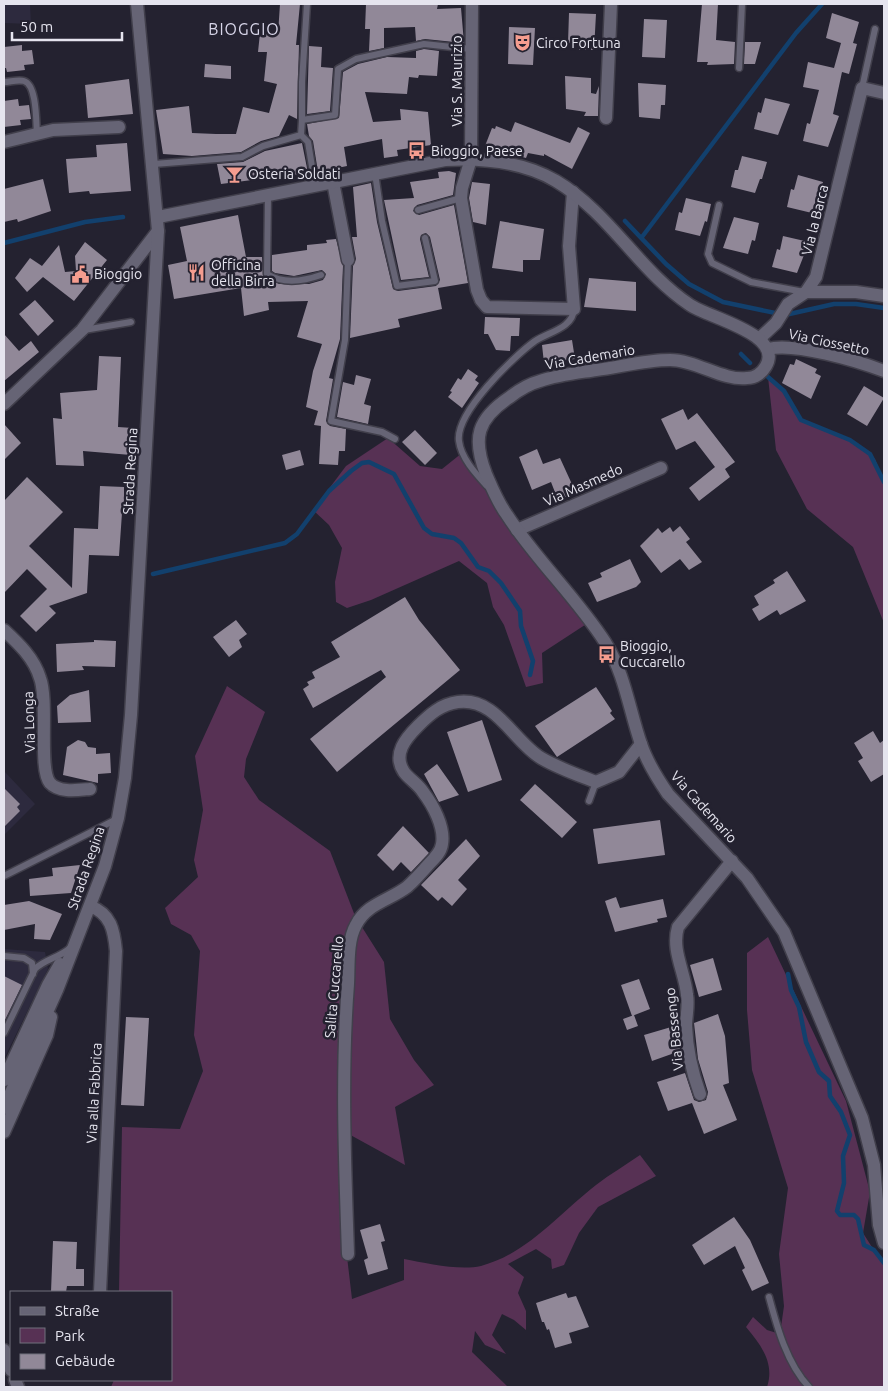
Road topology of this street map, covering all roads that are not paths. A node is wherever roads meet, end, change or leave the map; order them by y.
1 (137, 4) edge
2 (307, 4) edge
3 (472, 4) edge
4 (611, 4) edge
5 (742, 4) edge
6 (875, 29) dead end
7 (471, 49) junction
8 (739, 68) dead end
9 (4, 82) edge
10 (862, 88) junction
11 (884, 93) edge
12 (606, 118) dead end
13 (302, 120) junction
14 (119, 128) dead end
15 (37, 134) junction
16 (301, 135) junction
17 (4, 142) edge
18 (471, 159) junction
19 (154, 164) junction
20 (375, 173) junction
21 (333, 182) junction
22 (315, 185) junction
23 (573, 192) junction
24 (268, 195) junction
25 (461, 198) junction
26 (719, 205) dead end
27 (418, 210) dead end
28 (158, 217) junction
29 (158, 231) junction
30 (426, 238) dead end
31 (348, 260) joint
32 (321, 275) dead end
33 (806, 292) junction
34 (884, 296) edge
35 (574, 309) junction
36 (131, 322) dead end
37 (82, 330) junction
38 (760, 338) junction
39 (768, 349) junction
40 (884, 371) edge
41 (4, 404) edge
42 (396, 439) dead end
43 (661, 468) dead end
44 (495, 494) junction
45 (517, 530) junction
46 (4, 630) edge
47 (641, 744) junction
48 (596, 782) junction
49 (90, 789) dead end
50 (589, 802) dead end
51 (118, 818) junction
52 (732, 861) junction
53 (4, 876) edge
54 (90, 906) junction
55 (78, 934) junction
56 (70, 948) junction
57 (4, 956) edge
58 (33, 974) junction
59 (57, 990) junction
60 (4, 1033) edge
61 (4, 1080) edge
62 (700, 1094) dead end
63 (4, 1108) edge
64 (4, 1132) edge
65 (884, 1243) edge
66 (348, 1254) dead end
67 (100, 1291) edge
68 (769, 1297) dead end
69 (4, 1350) edge
70 (10, 1367) edge
71 (810, 1387) edge

1 - 19 street, Strada Regina
2 - 13 lane
3 - 7 street, Via S. Maurizio
4 - 12 street
5 - 8 lane
6 - 10 lane, Via la Barca
7 - 13 lane
7 - 18 street, Via S. Maurizio
9 - 15 lane
10 - 11 street
10 - 33 street, Via la Barca
13 - 16 lane
14 - 15 street
15 - 17 street
16 - 19 lane
16 - 22 lane
18 - 20 street
18 - 23 street
18 - 25 street, Via S. Maurizio
19 - 28 street, Strada Regina
20 - 21 street
20 - 30 lane
21 - 22 street
21 - 31 street
22 - 24 street
23 - 35 street
23 - 38 street
24 - 28 street
24 - 32 lane
25 - 27 lane
25 - 35 street
26 - 33 lane
28 - 29 street, Strada Regina
29 - 37 street
29 - 51 street, Strada Regina
31 - 42 lane
33 - 34 street
33 - 38 street, Via la Barca
35 - 44 lane
36 - 37 lane
37 - 41 street
38 - 39 street
39 - 40 street, Via Ciossetto
39 - 44 street, Via Cademario
43 - 45 street, Via Masmedo
44 - 45 street, Via Cademario
45 - 47 street, Via Cademario
46 - 49 street, Via Longa
47 - 48 street
47 - 52 street, Via Cademario
48 - 50 lane
48 - 66 street, Salita Cuccarello
51 - 53 lane
51 - 54 street, Strada Regina
52 - 62 street, Via Bassengo
52 - 65 street, Via Cademario
54 - 55 street, Strada Regina
54 - 67 street, Via alla Fabbrica
55 - 56 street, Strada Regina
55 - 59 street, Strada Regina
56 - 58 lane
56 - 61 street, Strada Regina
57 - 58 lane
58 - 60 lane
59 - 63 street, Strada Regina
59 - 64 street
68 - 71 lane
69 - 70 street

